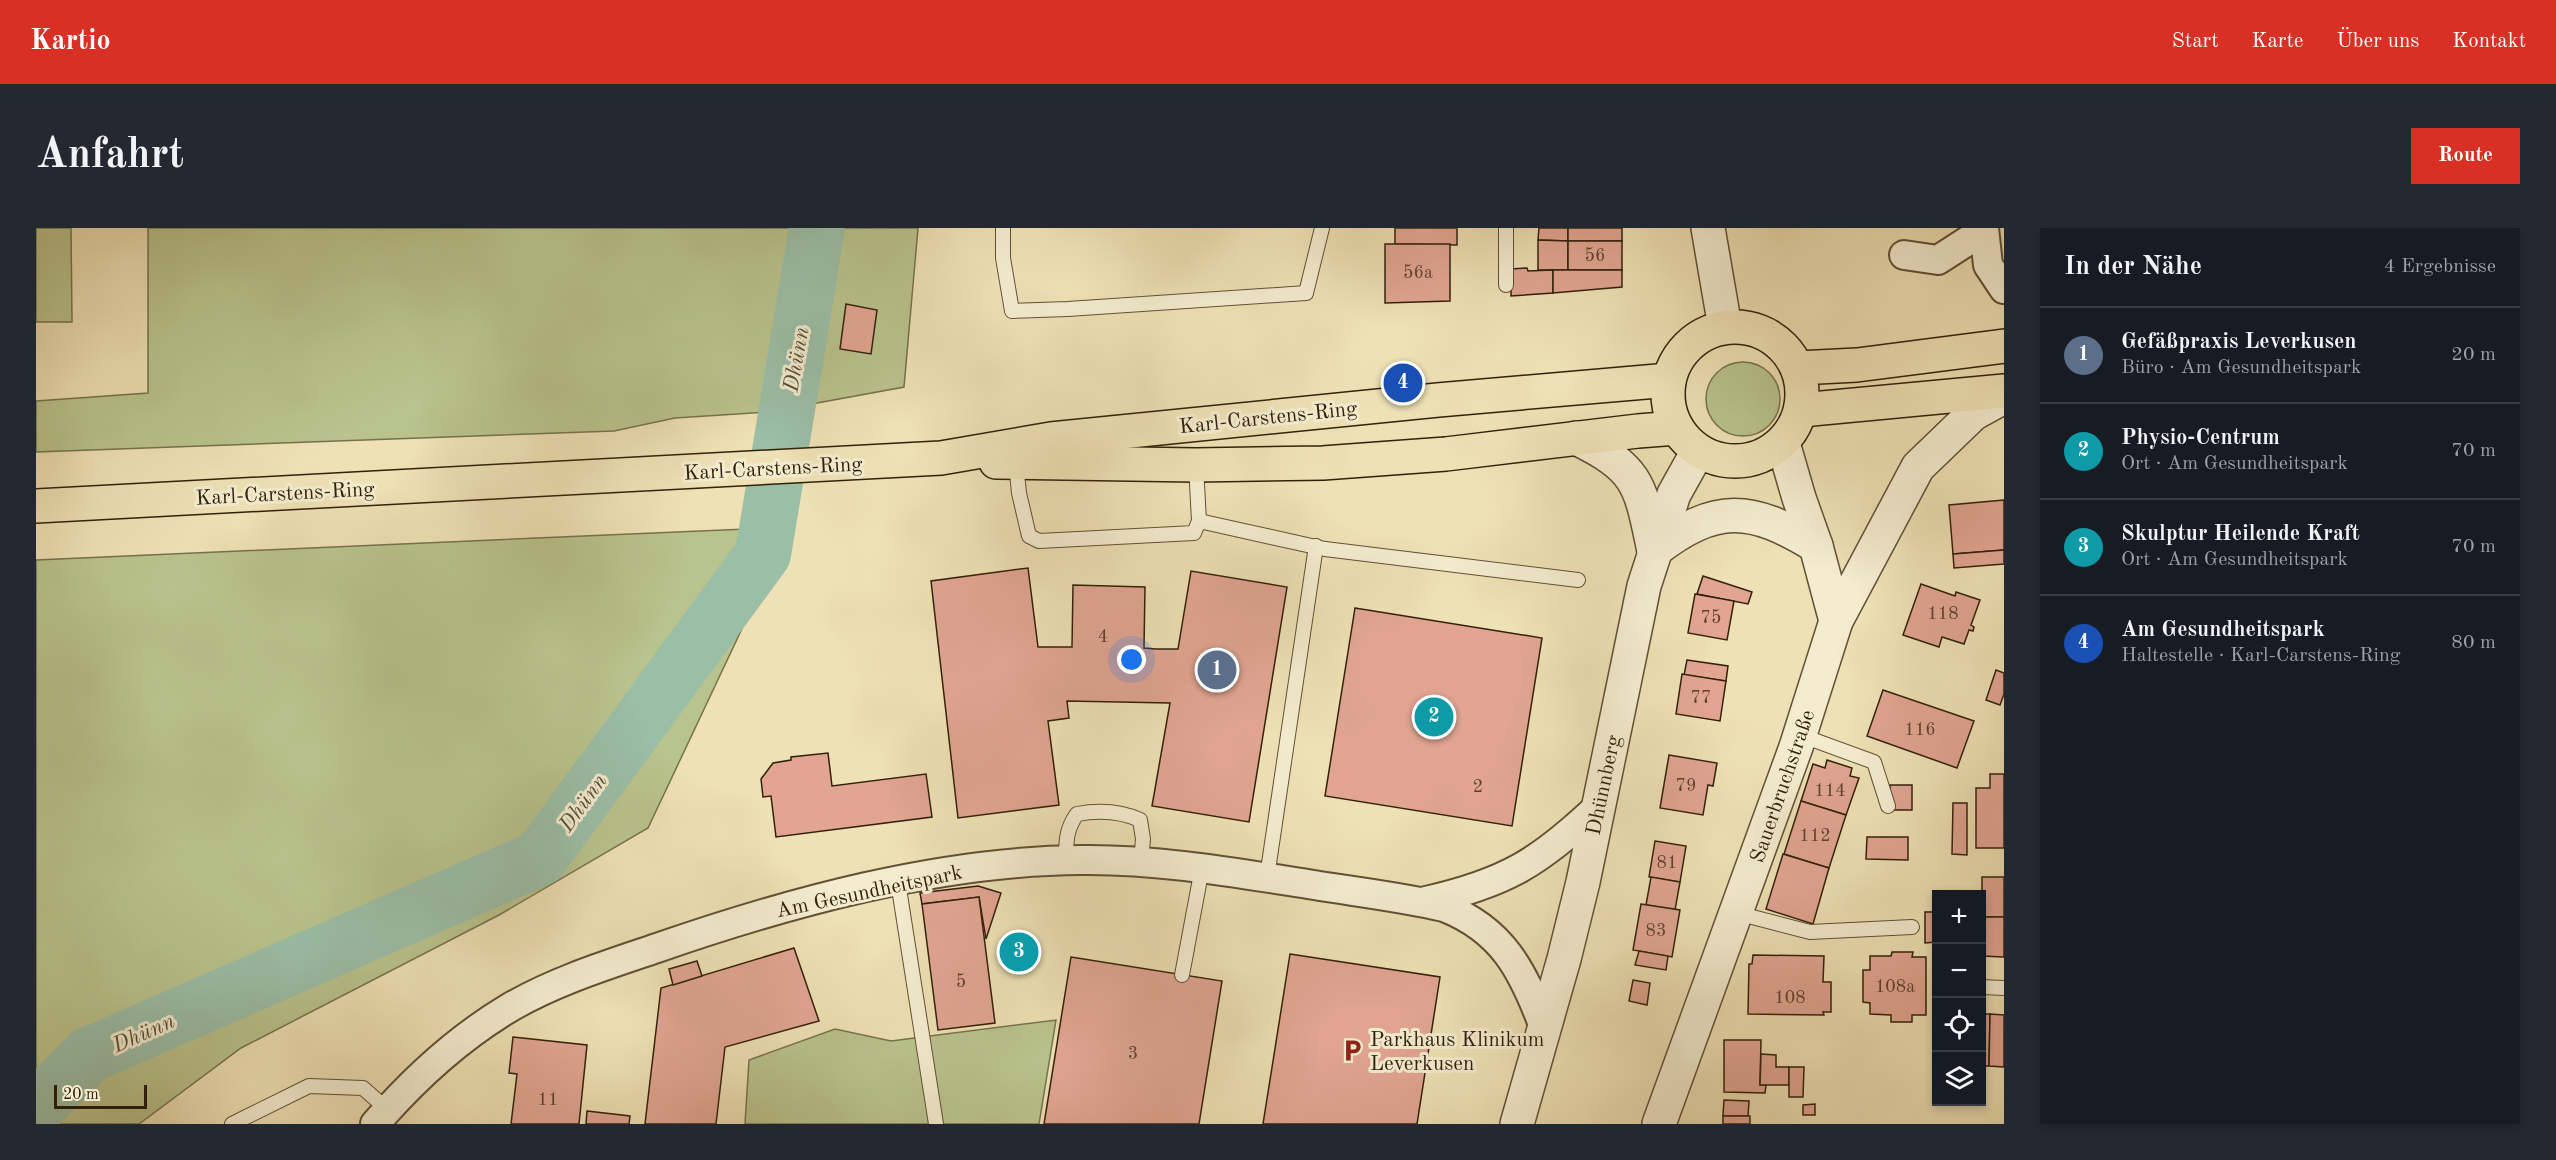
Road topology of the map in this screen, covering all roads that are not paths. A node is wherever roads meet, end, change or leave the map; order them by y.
1 (1003, 228) edge
2 (1322, 228) edge
3 (1506, 228) edge
4 (1708, 228) edge
5 (1984, 229) edge
6 (1904, 255) dead end
7 (1506, 285) dead end
8 (2004, 289) edge
9 (1725, 327) junction
10 (2004, 346) edge
11 (1798, 368) junction
12 (1669, 380) junction
13 (2004, 391) edge
14 (2004, 397) edge
15 (1801, 410) junction
16 (1576, 438) junction
17 (1687, 440) junction
18 (1783, 443) junction
19 (941, 458) junction
20 (1016, 464) junction
21 (1196, 465) junction
22 (534, 479) junction
23 (36, 483) edge
24 (36, 506) edge
25 (1198, 521) junction
26 (1316, 546) junction
27 (1816, 546) junction
28 (1654, 551) junction
29 (1578, 580) dead end
30 (1836, 621) junction
31 (1800, 735) junction
32 (1599, 806) junction
33 (1888, 806) dead end
34 (1066, 860) junction
35 (1141, 861) junction
36 (1202, 868) junction
37 (1267, 877) junction
38 (898, 882) junction
39 (1421, 902) junction
40 (1737, 913) junction
41 (1912, 927) dead end
42 (1182, 975) dead end
43 (1986, 987) edge
44 (2004, 988) edge
45 (1544, 1027) junction
46 (382, 1117) edge
47 (232, 1124) edge
48 (936, 1124) edge
49 (1517, 1124) edge
50 (1659, 1124) edge

1 - 2 lane
3 - 7 lane
4 - 9 street
5 - 6 street
5 - 8 street
9 - 11 main road
9 - 12 main road
10 - 11 main road
11 - 15 main road
12 - 17 main road
12 - 19 main road, Karl-Carstens-Ring
13 - 15 main road
14 - 30 street, Sauerbruchstraße
15 - 18 main road
16 - 17 main road, Karl-Carstens-Ring
16 - 21 main road, Karl-Carstens-Ring
16 - 28 street
17 - 18 main road
17 - 28 street, Dhünnberg
18 - 27 street
19 - 20 main road, Karl-Carstens-Ring
19 - 22 main road, Karl-Carstens-Ring
20 - 21 main road, Karl-Carstens-Ring
20 - 25 lane
21 - 25 lane
22 - 23 main road, Karl-Carstens-Ring
22 - 24 main road, Karl-Carstens-Ring
25 - 26 lane
26 - 29 lane
26 - 37 lane
27 - 28 street
27 - 30 street
28 - 32 street, Dhünnberg
30 - 31 street, Sauerbruchstraße
31 - 33 lane
31 - 40 street, Sauerbruchstraße
32 - 39 street, Am Gesundheitspark
32 - 45 street, Dhünnberg
34 - 35 street, Am Gesundheitspark
34 - 35 lane
34 - 38 street, Am Gesundheitspark
35 - 36 street, Am Gesundheitspark
36 - 37 street, Am Gesundheitspark
36 - 42 lane
37 - 39 street, Am Gesundheitspark
38 - 46 street, Am Gesundheitspark
38 - 48 lane
39 - 45 street, Am Gesundheitspark
40 - 41 lane
40 - 50 street, Sauerbruchstraße
43 - 44 lane
45 - 49 street, Dhünnberg
46 - 47 lane

